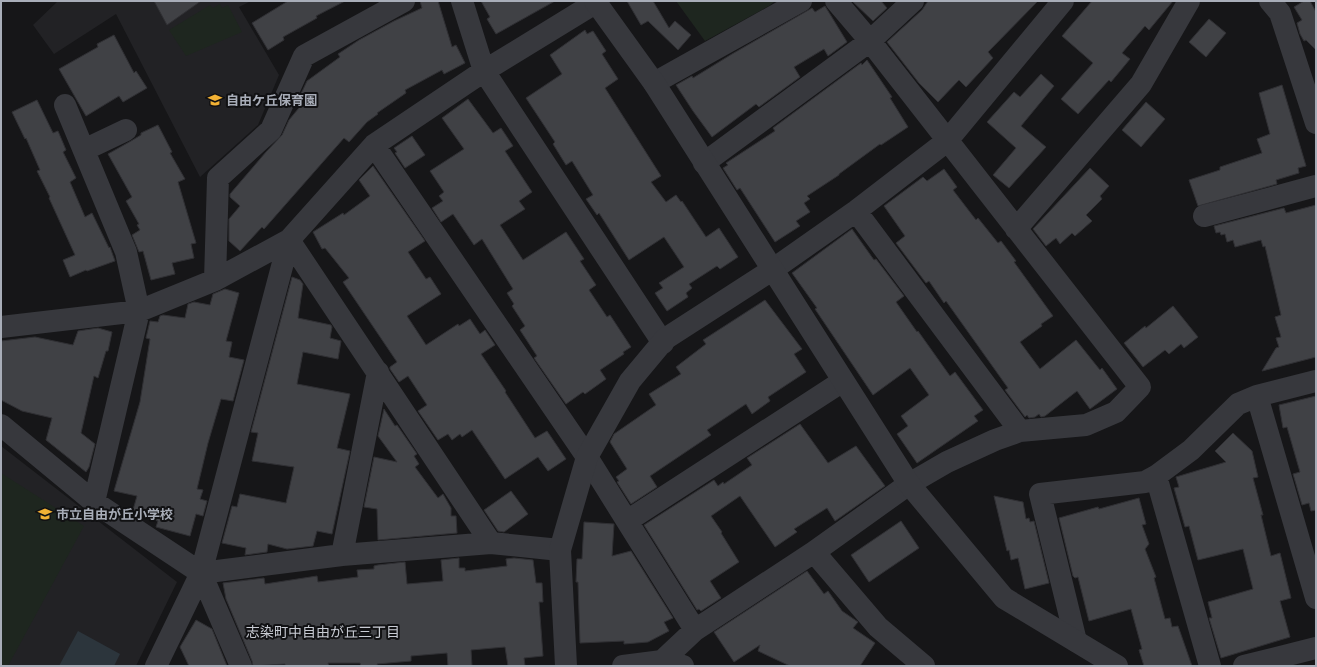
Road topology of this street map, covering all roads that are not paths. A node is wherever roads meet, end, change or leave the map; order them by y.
1 (404, 1) edge
2 (462, 1) edge
3 (802, 1) edge
4 (836, 1) edge
5 (913, 1) edge
6 (1063, 1) edge
7 (1189, 1) edge
8 (1270, 1) edge
9 (595, 2) edge
10 (870, 41) junction
11 (484, 71) junction
12 (654, 83) junction
13 (66, 105) dead end
14 (1314, 109) edge
15 (126, 130) dead end
16 (947, 141) junction
17 (374, 145) junction
18 (84, 150) junction
19 (704, 163) junction
20 (1316, 186) edge
21 (856, 211) junction
22 (1204, 216) dead end
23 (1016, 229) junction
24 (289, 240) junction
25 (772, 270) junction
26 (215, 280) junction
27 (139, 311) junction
28 (1, 327) edge
29 (663, 343) junction
30 (378, 372) junction
31 (843, 380) junction
32 (1316, 381) edge
33 (1257, 396) junction
34 (1, 425) edge
35 (1020, 432) junction
36 (586, 457) junction
37 (1156, 476) junction
38 (909, 484) junction
39 (94, 502) junction
40 (627, 521) junction
41 (491, 543) junction
42 (560, 550) junction
43 (814, 552) junction
44 (342, 555) junction
45 (201, 573) junction
46 (1316, 598) edge
47 (696, 630) junction
48 (1076, 641) junction
49 (1316, 648) edge
50 (662, 661) junction
51 (156, 666) edge
52 (241, 666) edge
53 (566, 666) edge
54 (623, 666) edge
55 (683, 666) edge
56 (924, 666) edge
57 (1117, 666) edge
58 (1210, 666) edge
59 (1244, 666) edge

1 - 26 street
2 - 11 street
3 - 12 street
4 - 10 street
5 - 10 street
6 - 16 street
7 - 23 street
8 - 14 street
9 - 11 street
9 - 12 street
10 - 16 street
10 - 19 street
11 - 17 street
11 - 29 street
12 - 19 street
13 - 18 street
15 - 18 street
16 - 21 street
16 - 23 street
17 - 24 street
17 - 36 street
18 - 27 street
19 - 25 street
20 - 22 street
21 - 25 street
21 - 35 street
23 - 35 street
24 - 26 street
24 - 30 street
24 - 45 street
25 - 29 street
25 - 31 street
26 - 27 street
27 - 28 street
27 - 39 street
29 - 36 street
30 - 41 street
30 - 44 street
31 - 38 street
31 - 40 street
32 - 33 street
33 - 37 street
33 - 46 street
34 - 39 street
35 - 38 street
36 - 40 street
36 - 42 street
37 - 48 street
37 - 58 street
38 - 43 street
38 - 48 street
39 - 45 street
40 - 47 street
41 - 42 street
41 - 44 street
42 - 53 street
43 - 47 street
43 - 56 street
44 - 45 street
45 - 51 street
45 - 52 street
47 - 50 street
48 - 57 street
49 - 59 street
50 - 54 street
50 - 55 street

